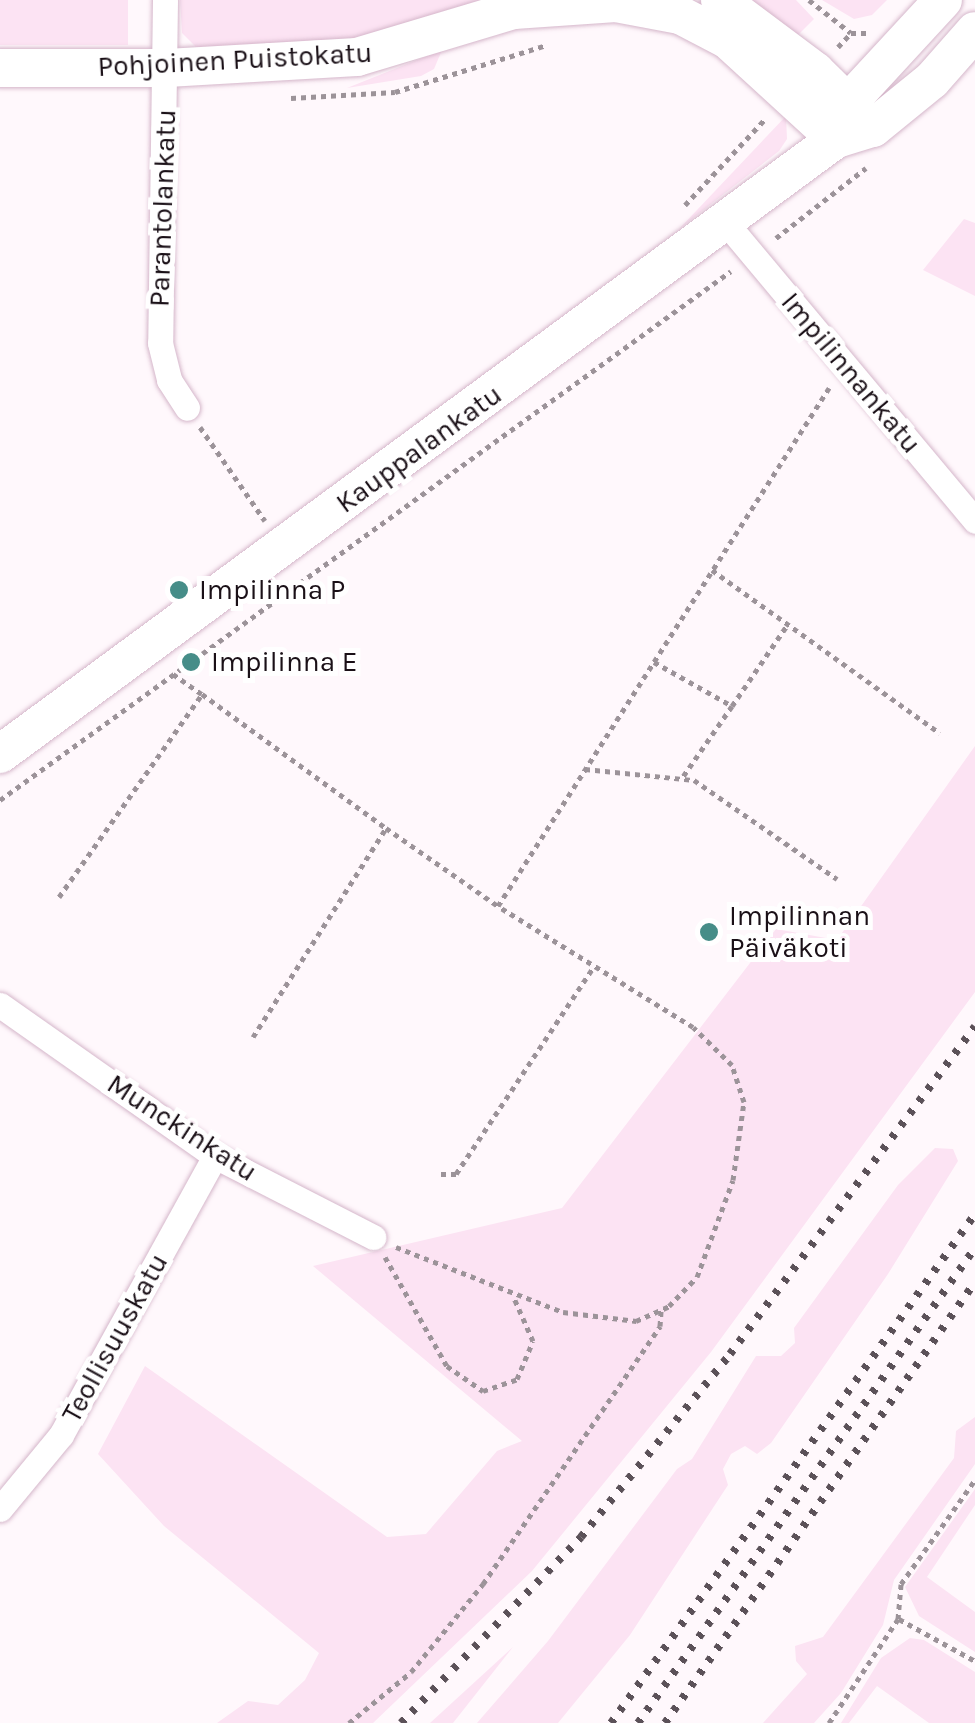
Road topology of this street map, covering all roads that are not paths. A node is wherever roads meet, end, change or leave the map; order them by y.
1 (165, 0) edge
2 (720, 0) edge
3 (943, 0) edge
4 (646, 3) edge
5 (975, 30) edge
6 (0, 68) edge
7 (168, 68) junction
8 (803, 82) junction
9 (867, 130) junction
10 (836, 140) junction
11 (727, 224) junction
12 (187, 408) road end
13 (975, 522) edge
14 (0, 754) edge
15 (0, 1005) edge
16 (215, 1156) junction
17 (373, 1237) road end
18 (0, 1510) edge

1 - 7 street, Parantolankatu
2 - 8 main road, Pohjoinen Puistokatu
3 - 9 main road, Kauppalankatu
4 - 7 main road, Pohjoinen Puistokatu
4 - 8 main road, Pohjoinen Puistokatu
5 - 9 main road, Kauppalankatu
6 - 7 main road, Pohjoinen Puistokatu
7 - 12 street, Parantolankatu
8 - 9 main road, Pohjoinen Puistokatu
8 - 10 main road, Pohjoinen Puistokatu
9 - 10 main road, Kauppalankatu
10 - 11 main road, Kauppalankatu
11 - 13 street, Impilinnankatu
11 - 14 main road, Kauppalankatu
15 - 16 street, Munckinkatu
16 - 17 street, Munckinkatu
16 - 18 street, Teollisuuskatu

